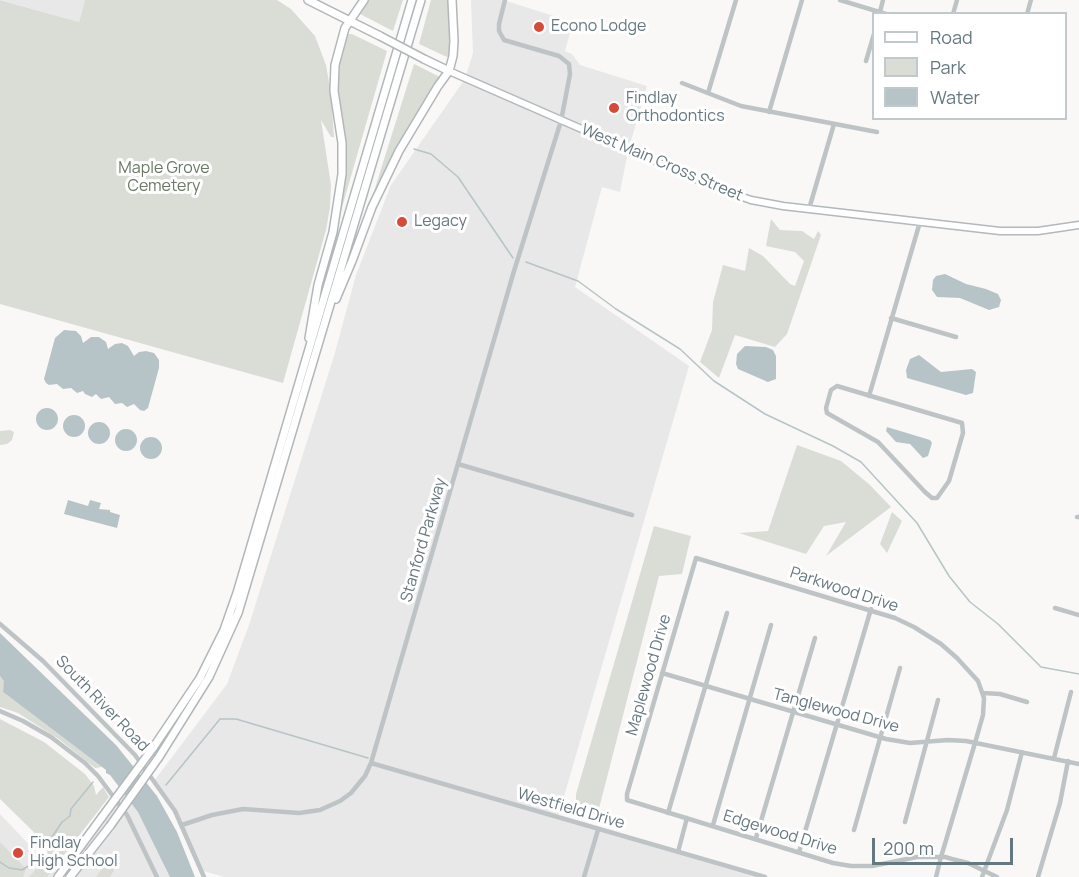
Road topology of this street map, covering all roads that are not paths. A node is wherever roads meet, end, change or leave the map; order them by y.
1 (308, 0) edge
2 (364, 0) edge
3 (412, 0) edge
4 (421, 0) edge
5 (452, 0) edge
6 (505, 0) edge
7 (736, 0) edge
8 (802, 0) edge
9 (840, 0) edge
10 (877, 12) edge
11 (349, 21) junction
12 (872, 38) edge
13 (866, 61) dead end
14 (449, 71) junction
15 (682, 83) dead end
16 (708, 93) junction
17 (770, 112) junction
18 (561, 121) junction
19 (834, 124) junction
20 (877, 132) dead end
21 (809, 209) junction
22 (920, 222) junction
23 (1079, 225) edge
24 (891, 318) junction
25 (956, 337) dead end
26 (315, 357) junction
27 (304, 367) junction
28 (869, 396) junction
29 (458, 464) junction
30 (632, 514) dead end
31 (696, 558) joint
32 (1055, 608) dead end
33 (871, 609) junction
34 (727, 613) dead end
35 (1079, 615) edge
36 (0, 624) edge
37 (771, 625) dead end
38 (816, 638) dead end
39 (900, 668) dead end
40 (662, 673) junction
41 (705, 686) junction
42 (1071, 692) dead end
43 (983, 693) junction
44 (749, 699) junction
45 (938, 700) dead end
46 (1027, 702) dead end
47 (0, 711) edge
48 (794, 712) junction
49 (837, 725) junction
50 (881, 738) junction
51 (928, 742) junction
52 (975, 743) junction
53 (1022, 752) junction
54 (1054, 758) junction
55 (1068, 761) junction
56 (371, 763) junction
57 (1079, 764) edge
58 (627, 800) joint
59 (669, 813) junction
60 (687, 818) junction
61 (905, 822) dead end
62 (182, 825) junction
63 (713, 825) junction
64 (598, 830) junction
65 (854, 830) dead end
66 (756, 838) junction
67 (678, 852) junction
68 (799, 852) junction
69 (941, 857) junction
70 (985, 870) junction
71 (58, 877) edge
72 (70, 877) edge
73 (157, 877) edge
74 (204, 877) edge
75 (584, 877) edge
76 (765, 877) edge
77 (936, 877) edge
78 (982, 877) edge
79 (997, 877) edge
80 (1038, 877) edge

1 - 11 highway, West Main Cross Street
2 - 11 highway
3 - 27 highway
4 - 26 highway
5 - 14 highway
6 - 18 street, Stanford Parkway
7 - 16 street
8 - 17 street
9 - 10 street
11 - 14 highway, West Main Cross Street, bridge
11 - 27 highway
12 - 13 street
14 - 18 main road, West Main Cross Street
14 - 26 highway
15 - 16 street
16 - 17 street
17 - 19 street
18 - 21 main road, West Main Cross Street
18 - 29 street, Stanford Parkway
19 - 20 street
19 - 21 street
21 - 22 main road, West Main Cross Street
22 - 23 main road, West Main Cross Street
22 - 24 street
24 - 25 street
24 - 28 street
26 - 72 highway, bridge
27 - 71 highway, bridge
28 - 28 street
29 - 30 street
29 - 56 street, Stanford Parkway
31 - 33 street, Parkwood Drive
31 - 40 street, Maplewood Drive
32 - 35 street
33 - 43 street, Parkwood Drive
33 - 49 street
34 - 41 street
36 - 62 street, South River Road
37 - 44 street
38 - 48 street
39 - 50 street
40 - 41 street, Tanglewood Drive
40 - 58 street, Maplewood Drive
41 - 44 street, Tanglewood Drive
41 - 59 street
42 - 54 street
43 - 46 street
43 - 52 street
44 - 48 street, Tanglewood Drive
44 - 63 street
45 - 51 street
47 - 73 street
48 - 49 street, Tanglewood Drive
48 - 66 street
49 - 50 street, Tanglewood Drive
49 - 68 street
50 - 51 street, Tanglewood Drive
50 - 65 street
51 - 52 street, Tanglewood Drive
51 - 61 street
52 - 53 street, Tanglewood Drive
52 - 69 street
53 - 54 street, Tanglewood Drive
53 - 70 street
54 - 55 street, Tanglewood Drive
55 - 57 street, Tanglewood Drive
55 - 80 street
56 - 62 street, Stanford Parkway
56 - 64 street, Westfield Drive
58 - 59 street, Edgewood Drive
59 - 60 street, Edgewood Drive
60 - 63 street, Edgewood Drive
60 - 67 street
62 - 74 street, South River Road
63 - 66 street, Edgewood Drive
64 - 67 street, Westfield Drive
64 - 75 street
66 - 68 street, Edgewood Drive
67 - 76 street, Westfield Drive
68 - 69 street, Edgewood Drive
69 - 70 street, Edgewood Drive
69 - 77 street
70 - 78 street
70 - 79 street, Edgewood Drive

